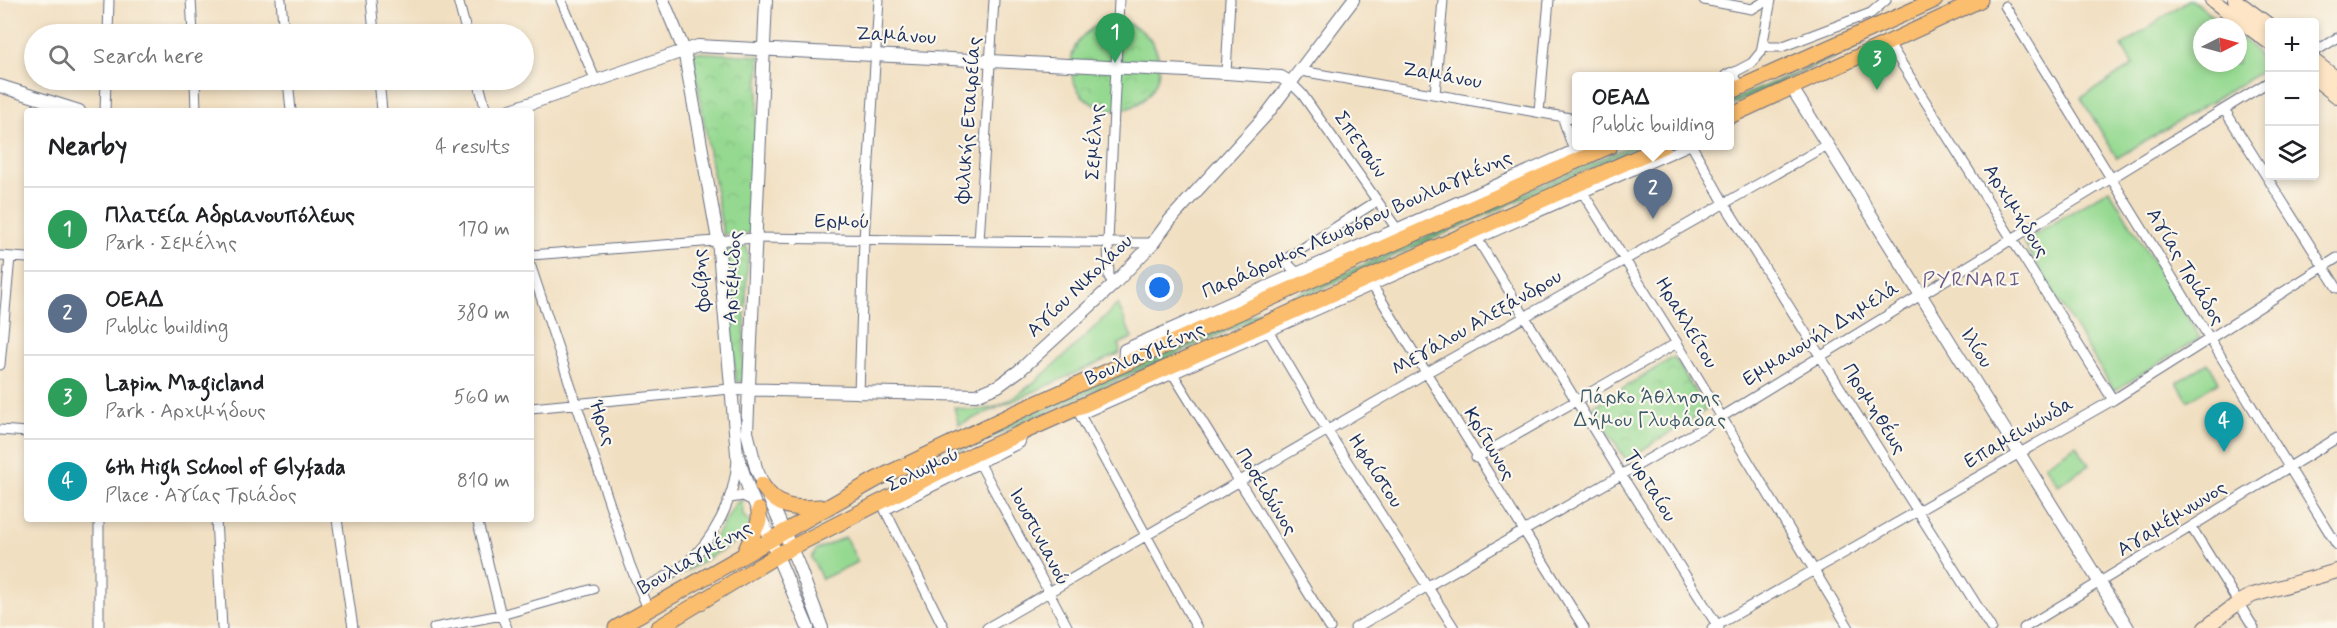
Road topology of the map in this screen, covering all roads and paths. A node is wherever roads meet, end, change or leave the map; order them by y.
1 (109, 0) edge
2 (191, 0) edge
3 (281, 0) edge
4 (370, 0) edge
5 (458, 0) edge
6 (561, 0) edge
7 (663, 0) edge
8 (766, 0) edge
9 (879, 0) edge
10 (994, 0) edge
11 (1119, 0) edge
12 (1230, 0) edge
13 (1353, 0) edge
14 (1443, 0) edge
15 (1549, 0) edge
16 (1704, 0) edge
17 (1769, 0) edge
18 (1886, 0) edge
19 (1935, 0) edge
20 (1980, 0) edge
21 (2212, 0) edge
22 (2235, 0) edge
23 (2005, 6) dead end
24 (1875, 20) junction
25 (2265, 22) edge
26 (108, 24) edge
27 (192, 24) edge
28 (283, 24) edge
29 (373, 24) edge
30 (464, 24) edge
31 (2337, 38) edge
32 (2265, 40) edge
33 (1888, 42) junction
34 (1763, 43) junction
35 (2319, 49) edge
36 (684, 50) junction
37 (764, 50) junction
38 (876, 54) junction
39 (990, 60) junction
40 (2319, 64) edge
41 (1118, 67) junction
42 (1301, 71) junction
43 (1226, 73) junction
44 (595, 79) junction
45 (2337, 79) edge
46 (1734, 80) edge
47 (1734, 81) edge
48 (2319, 82) edge
49 (1291, 83) junction
50 (2265, 84) edge
51 (0, 86) edge
52 (1792, 88) junction
53 (106, 90) edge
54 (195, 90) edge
55 (289, 90) edge
56 (380, 90) edge
57 (481, 90) edge
58 (1435, 94) junction
59 (2337, 96) edge
60 (70, 108) edge
61 (105, 108) edge
62 (196, 108) edge
63 (291, 108) edge
64 (382, 108) edge
65 (485, 108) edge
66 (516, 108) edge
67 (2224, 109) junction
68 (1539, 112) junction
69 (1734, 114) edge
70 (1562, 116) junction
71 (1572, 118) edge
72 (1572, 145) edge
73 (1827, 145) junction
74 (1601, 150) edge
75 (1654, 150) edge
76 (1681, 150) edge
77 (1692, 150) edge
78 (1574, 151) edge
79 (2111, 180) junction
80 (1583, 193) junction
81 (1377, 201) junction
82 (1724, 203) junction
83 (1396, 229) junction
84 (755, 238) junction
85 (718, 240) junction
86 (864, 240) junction
87 (1478, 240) junction
88 (2013, 240) junction
89 (979, 242) junction
90 (1108, 242) junction
91 (1153, 243) junction
92 (1365, 250) junction
93 (534, 255) edge
94 (5, 257) edge
95 (24, 258) edge
96 (2337, 258) edge
97 (1626, 260) junction
98 (2324, 266) junction
99 (1296, 272) junction
100 (534, 276) edge
101 (1369, 281) junction
102 (1114, 284) junction
103 (2337, 288) edge
104 (1920, 295) junction
105 (1305, 310) junction
106 (1524, 317) junction
107 (1269, 332) junction
108 (2209, 340) junction
109 (1677, 343) junction
110 (1820, 357) junction
111 (1187, 363) junction
112 (0, 365) edge
113 (1124, 365) junction
114 (1426, 373) junction
115 (1173, 374) junction
116 (730, 389) junction
117 (747, 390) junction
118 (859, 394) junction
119 (1575, 400) junction
120 (2113, 400) junction
121 (577, 403) junction
122 (534, 408) edge
123 (1720, 418) junction
124 (0, 430) edge
125 (1327, 430) junction
126 (1024, 431) junction
127 (24, 432) edge
128 (2337, 438) edge
129 (737, 454) junction
130 (2019, 454) junction
131 (1476, 458) junction
132 (979, 462) junction
133 (2288, 468) junction
134 (1622, 476) junction
135 (1239, 483) junction
136 (762, 485) junction
137 (911, 495) junction
138 (886, 497) junction
139 (730, 498) junction
140 (757, 506) junction
141 (823, 507) junction
142 (1918, 512) junction
143 (99, 522) edge
144 (216, 522) edge
145 (337, 522) edge
146 (478, 522) edge
147 (2192, 528) junction
148 (1522, 531) junction
149 (777, 534) junction
150 (1147, 536) junction
151 (2337, 545) edge
152 (785, 551) junction
153 (745, 553) junction
154 (1814, 570) junction
155 (2337, 571) edge
156 (2100, 584) junction
157 (1427, 587) junction
158 (593, 589) dead end
159 (640, 590) junction
160 (1048, 593) junction
161 (2238, 603) junction
162 (648, 609) junction
163 (501, 615) junction
164 (661, 627) edge
165 (1716, 627) edge
166 (99, 628) edge
167 (222, 628) edge
168 (352, 628) edge
169 (434, 628) edge
170 (507, 628) edge
171 (616, 628) edge
172 (808, 628) edge
173 (822, 628) edge
174 (944, 628) edge
175 (987, 628) edge
176 (1068, 628) edge
177 (1197, 628) edge
178 (1330, 628) edge
179 (1355, 628) edge
180 (1454, 628) edge
181 (1584, 628) edge
182 (1849, 628) edge
183 (1991, 628) edge
184 (2024, 628) edge
185 (2128, 628) edge
186 (2205, 628) edge
187 (2254, 628) edge

1 - 26 street
2 - 27 street
3 - 28 street
4 - 29 street
5 - 30 street
6 - 44 street
7 - 36 street, Φοίβης
8 - 37 street, Αρτέμιδος
9 - 38 street
10 - 39 street, Φιλικής Εταιρείας
11 - 41 street, Σεμέλης
12 - 43 street
13 - 42 street, Αγίου Νικολάου
14 - 58 street
15 - 68 street
16 - 17 street
17 - 34 street
18 - 24 street
19 - 24 main road
20 - 33 main road
21 - 32 main road
22 - 25 main road
23 - 79 street, Αγίας Τριάδος
24 - 34 street
24 - 47 main road
31 - 35 street
33 - 52 main road
33 - 88 street, Αρχιμήδους
34 - 46 street
36 - 37 street, Ζαμάνου
36 - 44 street, Ζαμάνου
36 - 85 street, Φοίβης
37 - 38 street, Ζαμάνου
37 - 84 street, Αρτέμιδος
38 - 39 street, Ζαμάνου
38 - 86 street
39 - 41 street, Ζαμάνου
39 - 89 street, Φιλικής Εταιρείας
40 - 45 main road
41 - 43 street, Ζαμάνου
41 - 90 street, Σεμέλης
42 - 49 street, Αγίου Νικολάου
42 - 58 street, Ζαμάνου
43 - 49 street, Ζαμάνου
44 - 66 street, Ζαμάνου
48 - 59 main road
49 - 81 street, Σπετσών
49 - 91 street, Αγίου Νικολάου
50 - 67 street, Εμμανουήλ Δημελά
51 - 60 street
52 - 69 main road
52 - 73 street, Ιλίου
53 - 61 street
54 - 62 street
55 - 63 street
56 - 64 street
57 - 65 street
58 - 68 street, Ζαμάνου
67 - 79 street, Εμμανουήλ Δημελά
67 - 98 street
68 - 70 street, Ζαμάνου
70 - 71 street, Ζαμάνου
70 - 72 street
73 - 82 street, Μεγάλου Αλεξάνδρου
73 - 104 street, Ιλίου
74 - 92 main road, Βουλιαγμένης
75 - 101 main road, Βουλιαγμένης
76 - 80 street
77 - 82 street, Προμηθέως
78 - 83 street, Παράδρομος Λεωφόρου Βουλιαγμένης
79 - 88 street, Εμμανουήλ Δημελά
79 - 108 street, Αγίας Τριάδος
80 - 87 street
80 - 97 street, Ηρακλείτου
81 - 83 street, Σπετσών
81 - 99 street
82 - 97 street, Μεγάλου Αλεξάνδρου
82 - 110 street, Προμηθέως
83 - 92 street, Παράδρομος Λεωφόρου Βουλιαγμένης
84 - 85 street, Ερμού
84 - 86 street, Ερμού
84 - 117 street, Αρτέμιδος
85 - 93 street, Ερμού
85 - 116 street, Φοίβης
86 - 89 street, Ερμού
86 - 118 street
87 - 101 street
87 - 106 street, Τυρταίου
88 - 104 street, Εμμανουήλ Δημελά
88 - 120 street, Αρχιμήδους
89 - 90 street, Ερμού
90 - 91 street, Ερμού
90 - 102 street, Σεμέλης
91 - 102 street, Αγίου Νικολάου
92 - 99 street, Παράδρομος Λεωφόρου Βουλιαγμένης
92 - 113 main road, Βουλιαγμένης
94 - 95 street
94 - 112 street
96 - 98 street, Επαμεινώνδα
97 - 106 street, Μεγάλου Αλεξάνδρου
97 - 109 street, Ηρακλείτου
98 - 103 street
98 - 108 street, Επαμεινώνδα
99 - 113 street, Παράδρομος Λεωφόρου Βουλιαγμένης
100 - 121 street, Ήρας
101 - 105 main road, Βουλιαγμένης
101 - 114 street, Κρίτωνος
102 - 118 street, Αγίου Νικολάου
104 - 110 street, Εμμανουήλ Δημελά
104 - 130 street, Ιλίου
105 - 107 street
105 - 111 main road, Βουλιαγμένης
106 - 114 street, Μεγάλου Αλεξάνδρου
106 - 119 street, Τυρταίου
107 - 111 street
107 - 125 street, Ηφαίστου
108 - 120 street, Επαμεινώνδα
108 - 133 street, Αγίας Τριάδος
109 - 119 street
109 - 123 street, Ηρακλείτου
110 - 123 street, Εμμανουήλ Δημελά
110 - 142 street, Προμηθέως
111 - 115 street
111 - 126 main road, Βουλιαγμένης
113 - 141 main road, Βουλιαγμένης
114 - 125 street, Μεγάλου Αλεξάνδρου
114 - 131 street, Κρίτωνος
115 - 135 street, Ποσειδώνος
115 - 150 street
116 - 117 street, Αγίου Νικολάου
116 - 121 street
116 - 129 street, Φοίβης
117 - 118 street, Αγίου Νικολάου
117 - 136 street, Αρτέμιδος
119 - 131 street
119 - 134 street, Τυρταίου
120 - 130 street, Επαμεινώνδα
121 - 122 street
121 - 159 street, Ήρας
123 - 134 street, Εμμανουήλ Δημελά
123 - 154 street, Ηρακλείτου
124 - 127 street
125 - 135 street, Μεγάλου Αλεξάνδρου
125 - 157 street, Ηφαίστου
126 - 132 street, Σολωμού
126 - 138 main road, Βουλιαγμένης
128 - 133 street, Αγαμέμνωνος
129 - 139 street
129 - 140 street, Φοίβης
130 - 142 street, Επαμεινώνδα
130 - 156 street, Ιλίου
131 - 148 street, Κρίτωνος
132 - 137 street, Σολωμού
132 - 160 street, Ιουστινιανού
133 - 147 street, Αγαμέμνωνος
133 - 151 street, Αγίας Τριάδος
134 - 148 street, Εμμανουήλ Δημελά
134 - 165 street, Τυρταίου
135 - 150 street, Μεγάλου Αλεξάνδρου
135 - 178 street, Ποσειδώνος
136 - 141 main road
136 - 149 street, Αρτέμιδος
137 - 138 main road
137 - 174 street, Σολωμού
138 - 152 main road, Βουλιαγμένης
139 - 140 street
139 - 159 street
140 - 149 street, Φοίβης
140 - 153 main road
141 - 149 main road, Βουλιαγμένης
142 - 154 street, Επαμεινώνδα
142 - 183 street, Προμηθέως
143 - 166 street
144 - 167 street
145 - 168 street
146 - 163 street
147 - 156 street, Αγαμέμνωνος
147 - 161 street
148 - 157 street, Εμμανουήλ Δημελά
148 - 181 street, Κρίτωνος
149 - 152 street, Φοίβης
149 - 153 main road, Βουλιαγμένης
150 - 160 street, Μεγάλου Αλεξάνδρου
150 - 177 street
152 - 164 main road, Βουλιαγμένης
152 - 172 street
152 - 173 street
153 - 162 main road, Βουλιαγμένης
154 - 165 street, Επαμεινώνδα
154 - 182 street, Ηρακλείτου
155 - 161 main road
156 - 184 street, Αγαμέμνωνος
156 - 185 street, Ιλίου
157 - 179 street, Εμμανουήλ Δημελά
157 - 180 street, Ηφαίστου
158 - 163 street
159 - 162 street, Ήρας
160 - 175 street, Μεγάλου Αλεξάνδρου
160 - 176 street, Ιουστινιανού
161 - 186 main road
161 - 187 street
162 - 171 main road, Βουλιαγμένης
163 - 169 street
163 - 170 street

